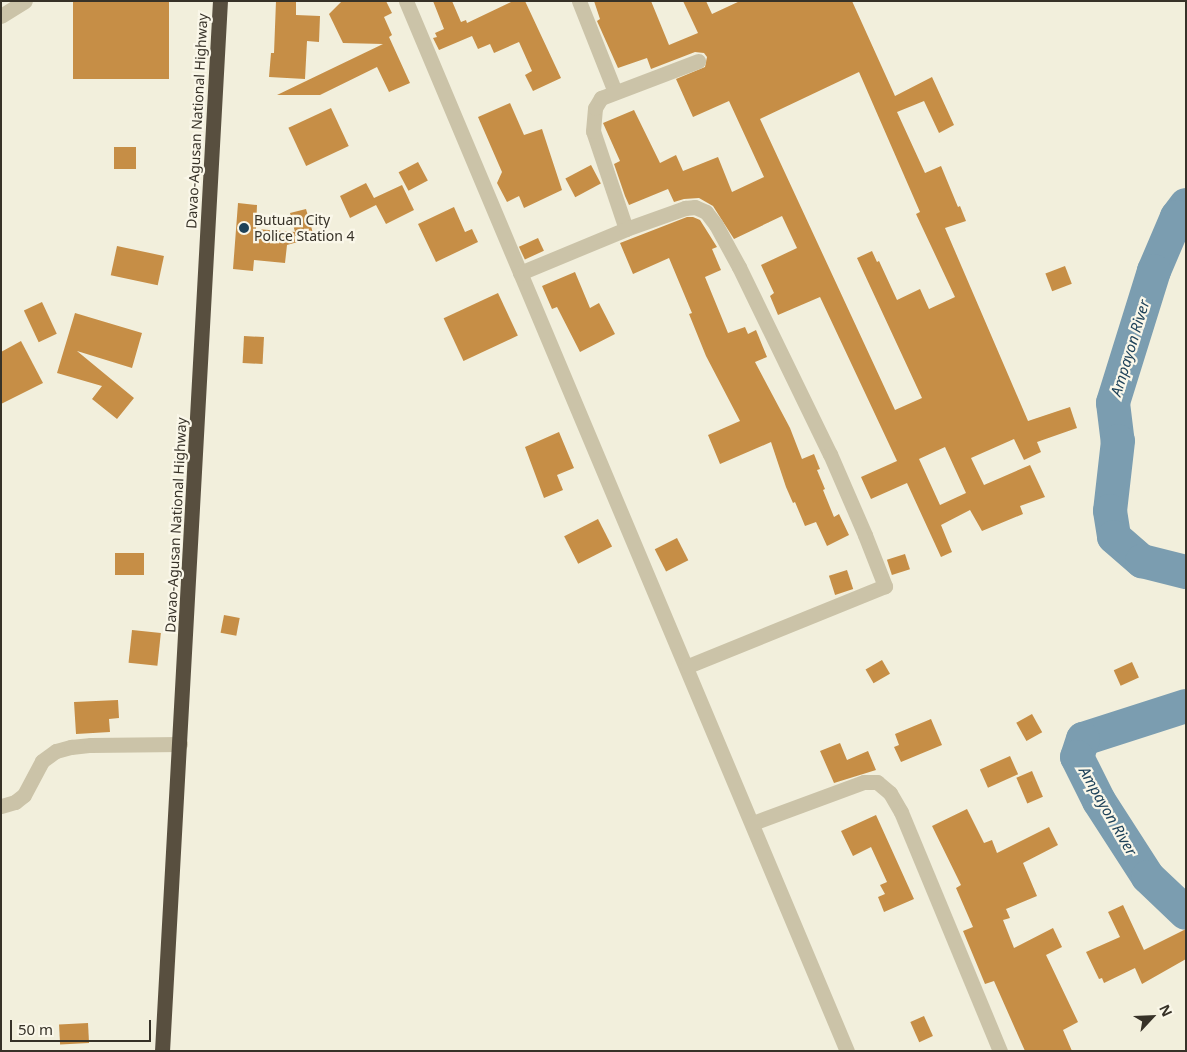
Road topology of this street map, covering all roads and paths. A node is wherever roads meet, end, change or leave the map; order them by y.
1 (25, 1) edge
2 (220, 1) edge
3 (406, 1) edge
4 (578, 1) edge
5 (1, 16) edge
6 (698, 60) dead end
7 (615, 92) junction
8 (626, 229) junction
9 (520, 273) junction
10 (688, 666) junction
11 (180, 744) junction
12 (1, 806) edge
13 (753, 823) junction
14 (162, 1051) edge
15 (848, 1051) edge
16 (1000, 1051) edge

1 - 5 street
2 - 11 highway, Davao-Agusan National Highway
3 - 9 street
4 - 7 street
6 - 7 street
7 - 8 street
8 - 9 street
8 - 10 street
9 - 10 street
10 - 13 street
11 - 12 street
11 - 14 highway, Davao-Agusan National Highway
13 - 15 street
13 - 16 street

